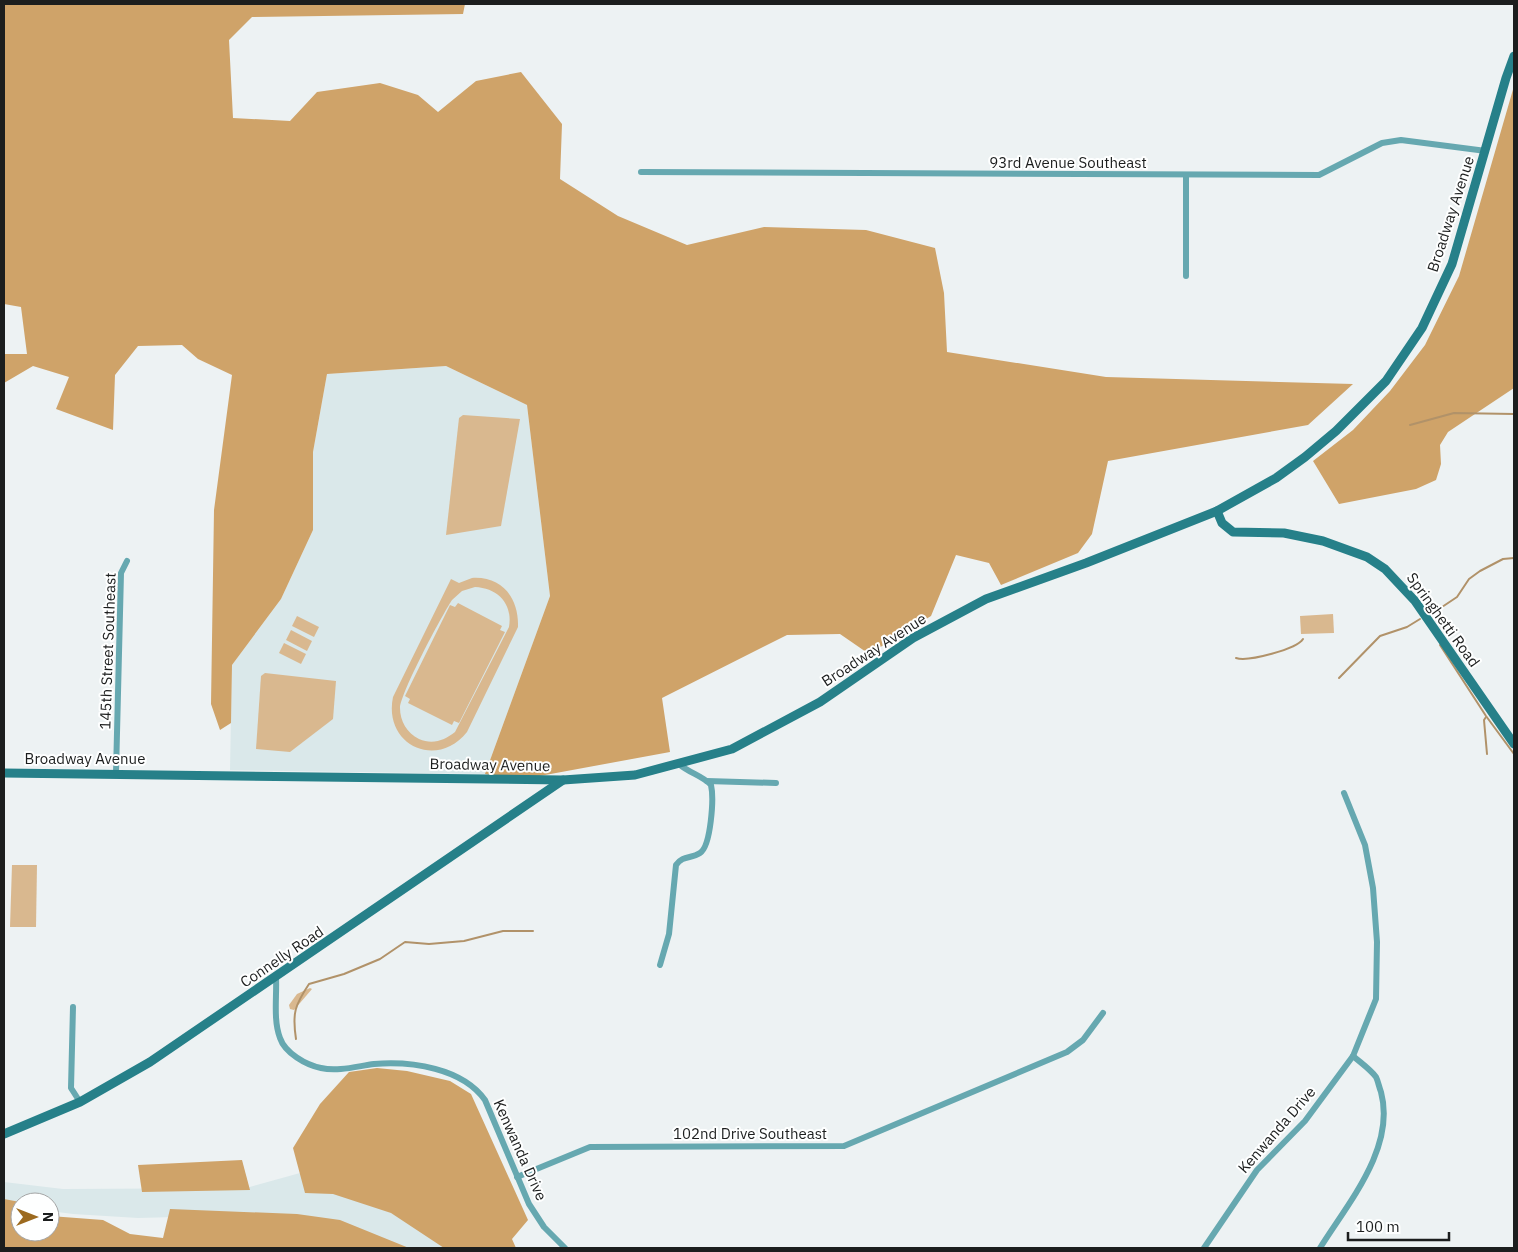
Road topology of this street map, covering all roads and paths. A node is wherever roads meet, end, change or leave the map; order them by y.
1 (1514, 56) edge
2 (1486, 150) junction
3 (641, 172) dead end
4 (1186, 176) junction
5 (1186, 276) dead end
6 (1217, 511) junction
7 (127, 561) dead end
8 (1514, 744) edge
9 (679, 764) junction
10 (4, 773) edge
11 (116, 773) junction
12 (563, 780) junction
13 (707, 781) junction
14 (776, 783) dead end
15 (1344, 793) dead end
16 (660, 965) dead end
17 (276, 977) junction
18 (72, 1007) dead end
19 (1103, 1013) dead end
20 (1353, 1056) junction
21 (80, 1102) junction
22 (4, 1134) edge
23 (517, 1177) junction
24 (565, 1248) edge
25 (1204, 1248) edge
26 (1320, 1248) edge

1 - 2 street, Broadway Avenue
2 - 4 street, 93rd Avenue Southeast
2 - 6 street, Broadway Avenue
3 - 4 street, 93rd Avenue Southeast
4 - 5 street
6 - 8 street, Springhetti Road
6 - 9 street, Broadway Avenue
7 - 11 street, 145th Street Southeast
9 - 12 street, Broadway Avenue
9 - 13 street
10 - 11 street, Broadway Avenue
11 - 12 street, Broadway Avenue
12 - 17 street, Connelly Road
13 - 14 street
13 - 16 street
15 - 20 street, Kenwanda Drive
17 - 21 street, Connelly Road
17 - 23 street, Kenwanda Drive
18 - 21 street
19 - 23 street, 102nd Drive Southeast
20 - 25 street, Kenwanda Drive
20 - 26 street
21 - 22 street, Connelly Road
23 - 24 street, Kenwanda Drive

